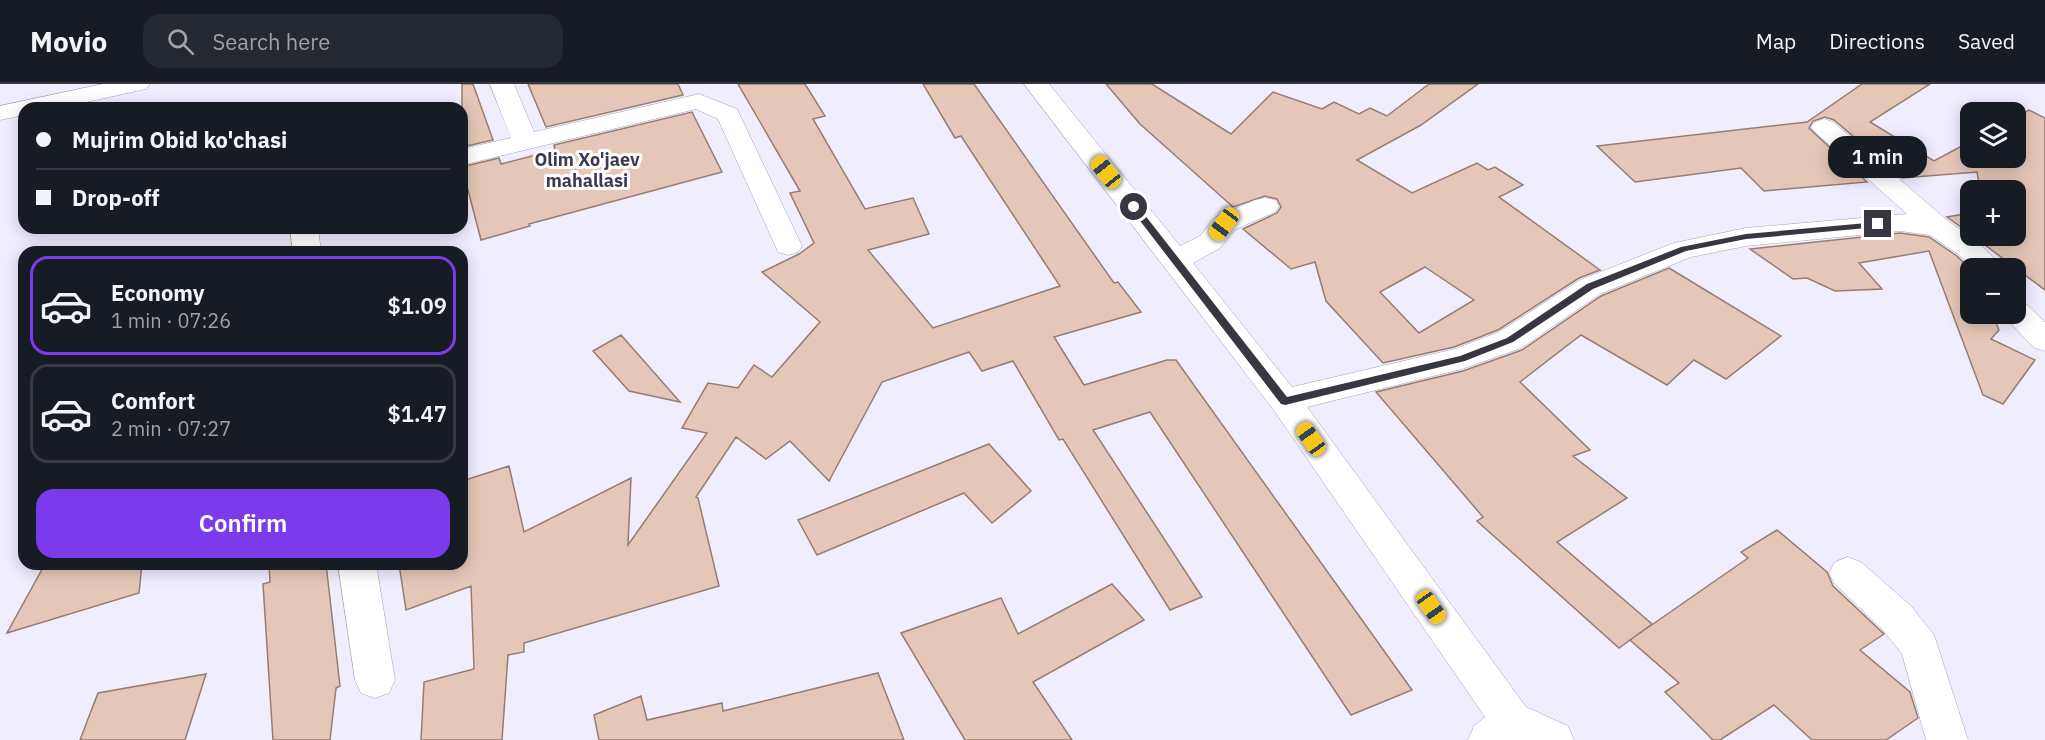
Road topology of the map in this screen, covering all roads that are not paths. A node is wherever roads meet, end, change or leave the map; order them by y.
1 (138, 84) edge
2 (502, 84) edge
3 (1036, 84) edge
4 (52, 102) edge
5 (18, 109) edge
6 (0, 113) edge
7 (1824, 127) dead end
8 (525, 140) junction
9 (468, 155) edge
10 (1264, 206) dead end
11 (1938, 227) junction
12 (788, 246) dead end
13 (1978, 258) edge
14 (1176, 260) junction
15 (2026, 322) edge
16 (2045, 340) edge
17 (1285, 401) junction
18 (358, 570) edge
19 (1848, 573) dead end
20 (375, 680) dead end
21 (1500, 730) edge
22 (1553, 740) edge
23 (1947, 740) edge

1 - 4 street
2 - 8 street
3 - 14 street
5 - 6 street
7 - 11 street
8 - 9 street
8 - 12 street
10 - 14 street
11 - 13 street
11 - 17 street
14 - 17 street
15 - 16 street
17 - 21 street
18 - 20 street
19 - 23 street
21 - 22 street

